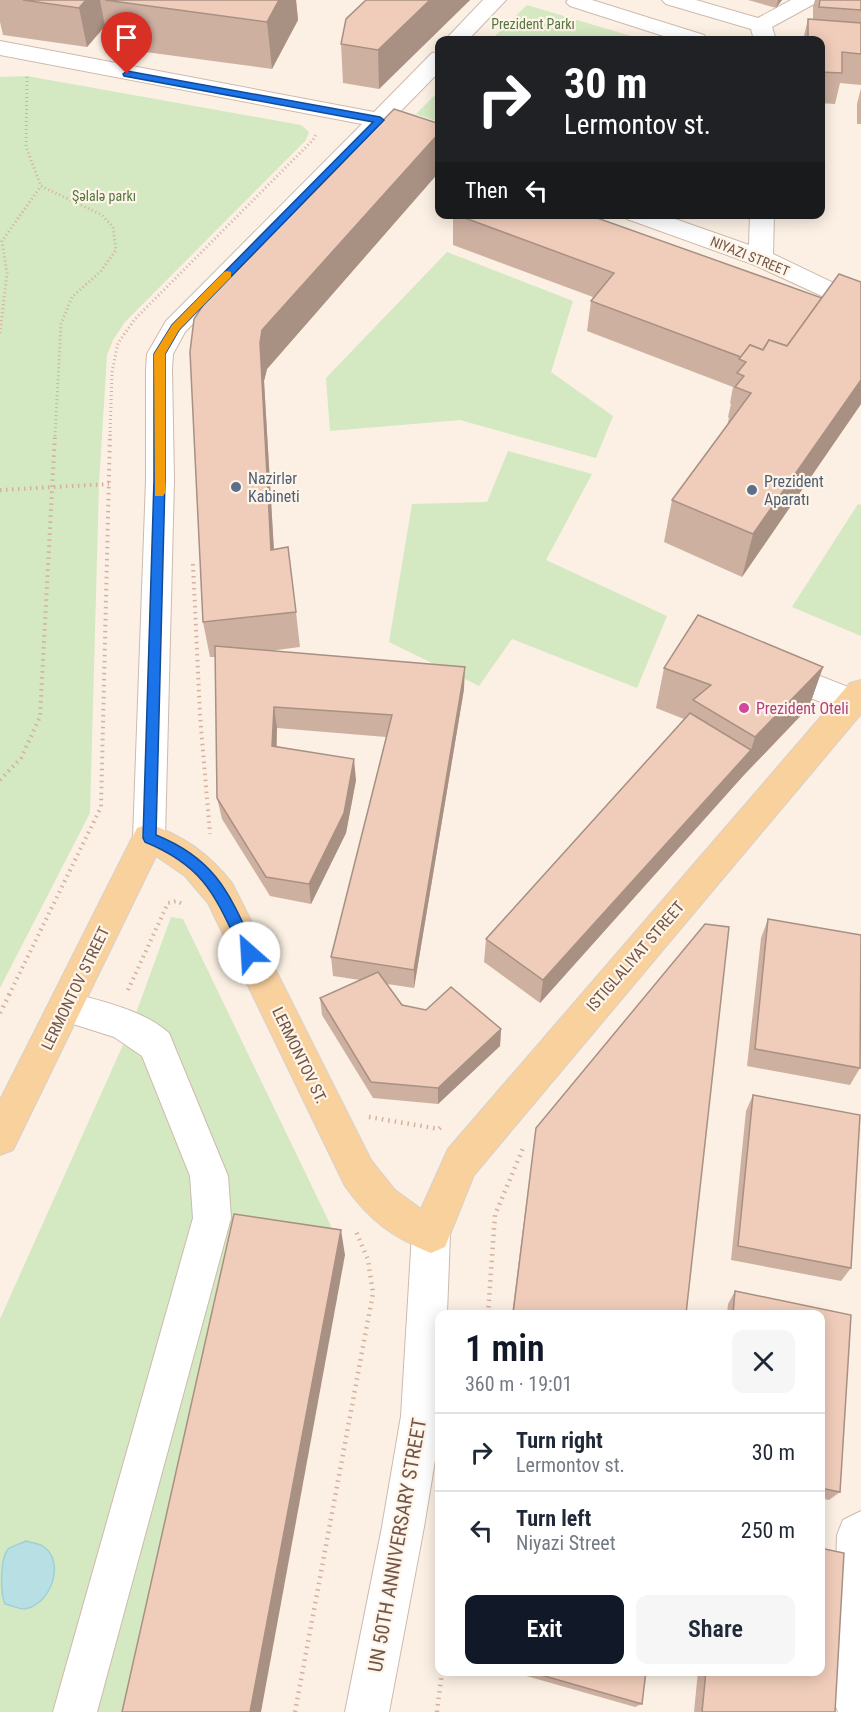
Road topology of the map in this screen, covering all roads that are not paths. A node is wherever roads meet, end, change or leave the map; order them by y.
1 (495, 0) edge
2 (673, 0) edge
3 (807, 0) edge
4 (577, 2) dead end
5 (763, 33) edge
6 (460, 36) edge
7 (683, 36) edge
8 (0, 48) edge
9 (435, 63) edge
10 (380, 120) junction
11 (435, 142) edge
12 (650, 219) edge
13 (762, 219) edge
14 (761, 258) junction
15 (861, 306) edge
16 (745, 658) edge
17 (857, 697) edge
18 (149, 838) junction
19 (66, 1007) junction
20 (0, 1138) edge
21 (431, 1234) junction
22 (861, 1532) edge
23 (861, 1702) edge
24 (75, 1712) edge
25 (367, 1712) edge

1 - 6 street
2 - 5 street
3 - 5 street
4 - 7 street
8 - 10 street
9 - 10 street
10 - 11 street
10 - 18 street
12 - 14 street, NIYAZI STREET
13 - 14 street
14 - 15 street, NIYAZI STREET
16 - 17 street
17 - 21 main road, ISTIGLALIYAT STREET
18 - 19 main road, LERMONTOV STREET
18 - 21 main road, LERMONTOV ST.
19 - 20 main road, LERMONTOV STREET
19 - 24 street
21 - 25 street, UN 50TH ANNIVERSARY STREET
22 - 23 street

